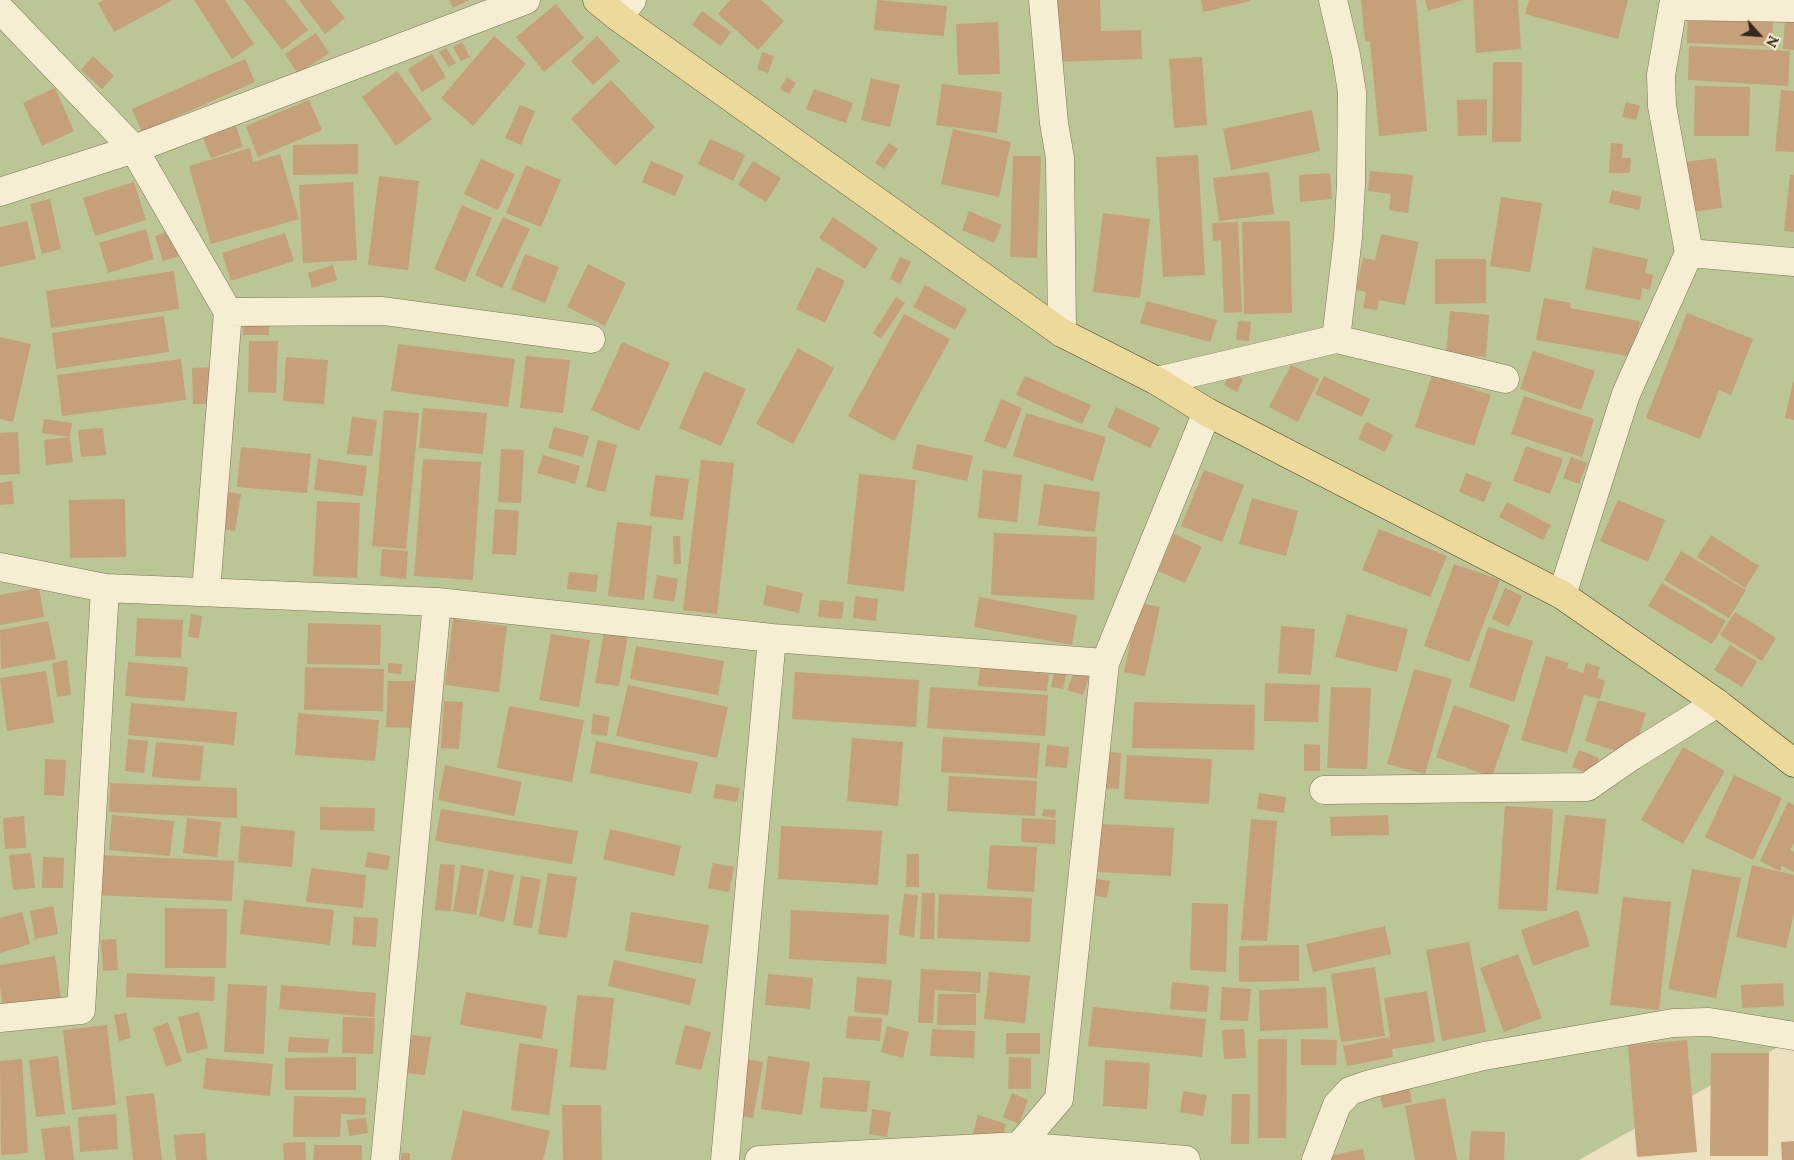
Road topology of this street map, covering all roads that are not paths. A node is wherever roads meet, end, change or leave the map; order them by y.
1 (526, 0) edge
2 (597, 0) edge
3 (1043, 0) edge
4 (1332, 0) edge
5 (1673, 3) edge
6 (1794, 8) edge
7 (0, 9) edge
8 (625, 9) edge
9 (134, 149) junction
10 (0, 192) edge
11 (1689, 253) junction
12 (1794, 262) edge
13 (228, 312) junction
14 (1062, 333) junction
15 (591, 339) dead end
16 (1336, 339) junction
17 (1506, 379) dead end
18 (1157, 382) junction
19 (1207, 412) junction
20 (0, 567) edge
21 (105, 588) junction
22 (206, 592) junction
23 (1562, 595) junction
24 (437, 602) junction
25 (772, 638) junction
26 (1105, 663) junction
27 (1717, 703) junction
28 (1794, 763) edge
29 (1324, 790) dead end
30 (0, 1018) edge
31 (1794, 1036) edge
32 (1018, 1153) edge
33 (386, 1160) edge
34 (725, 1160) edge
35 (759, 1160) edge
36 (1186, 1160) edge
37 (1316, 1160) edge

1 - 9 street
2 - 8 main road
3 - 14 street
4 - 16 street
5 - 6 street
5 - 11 street
7 - 9 street
8 - 14 main road
9 - 10 street
9 - 13 street
11 - 12 street
11 - 23 street
13 - 15 street
13 - 22 street
14 - 18 main road
16 - 17 street
16 - 18 street
18 - 19 main road
19 - 23 main road
19 - 26 street
20 - 21 street
21 - 22 street
21 - 30 street
22 - 24 street
23 - 27 main road
24 - 25 street
24 - 33 street
25 - 26 street
25 - 34 street
26 - 32 street
27 - 28 main road
27 - 29 street
31 - 37 street
32 - 35 street
32 - 36 street

